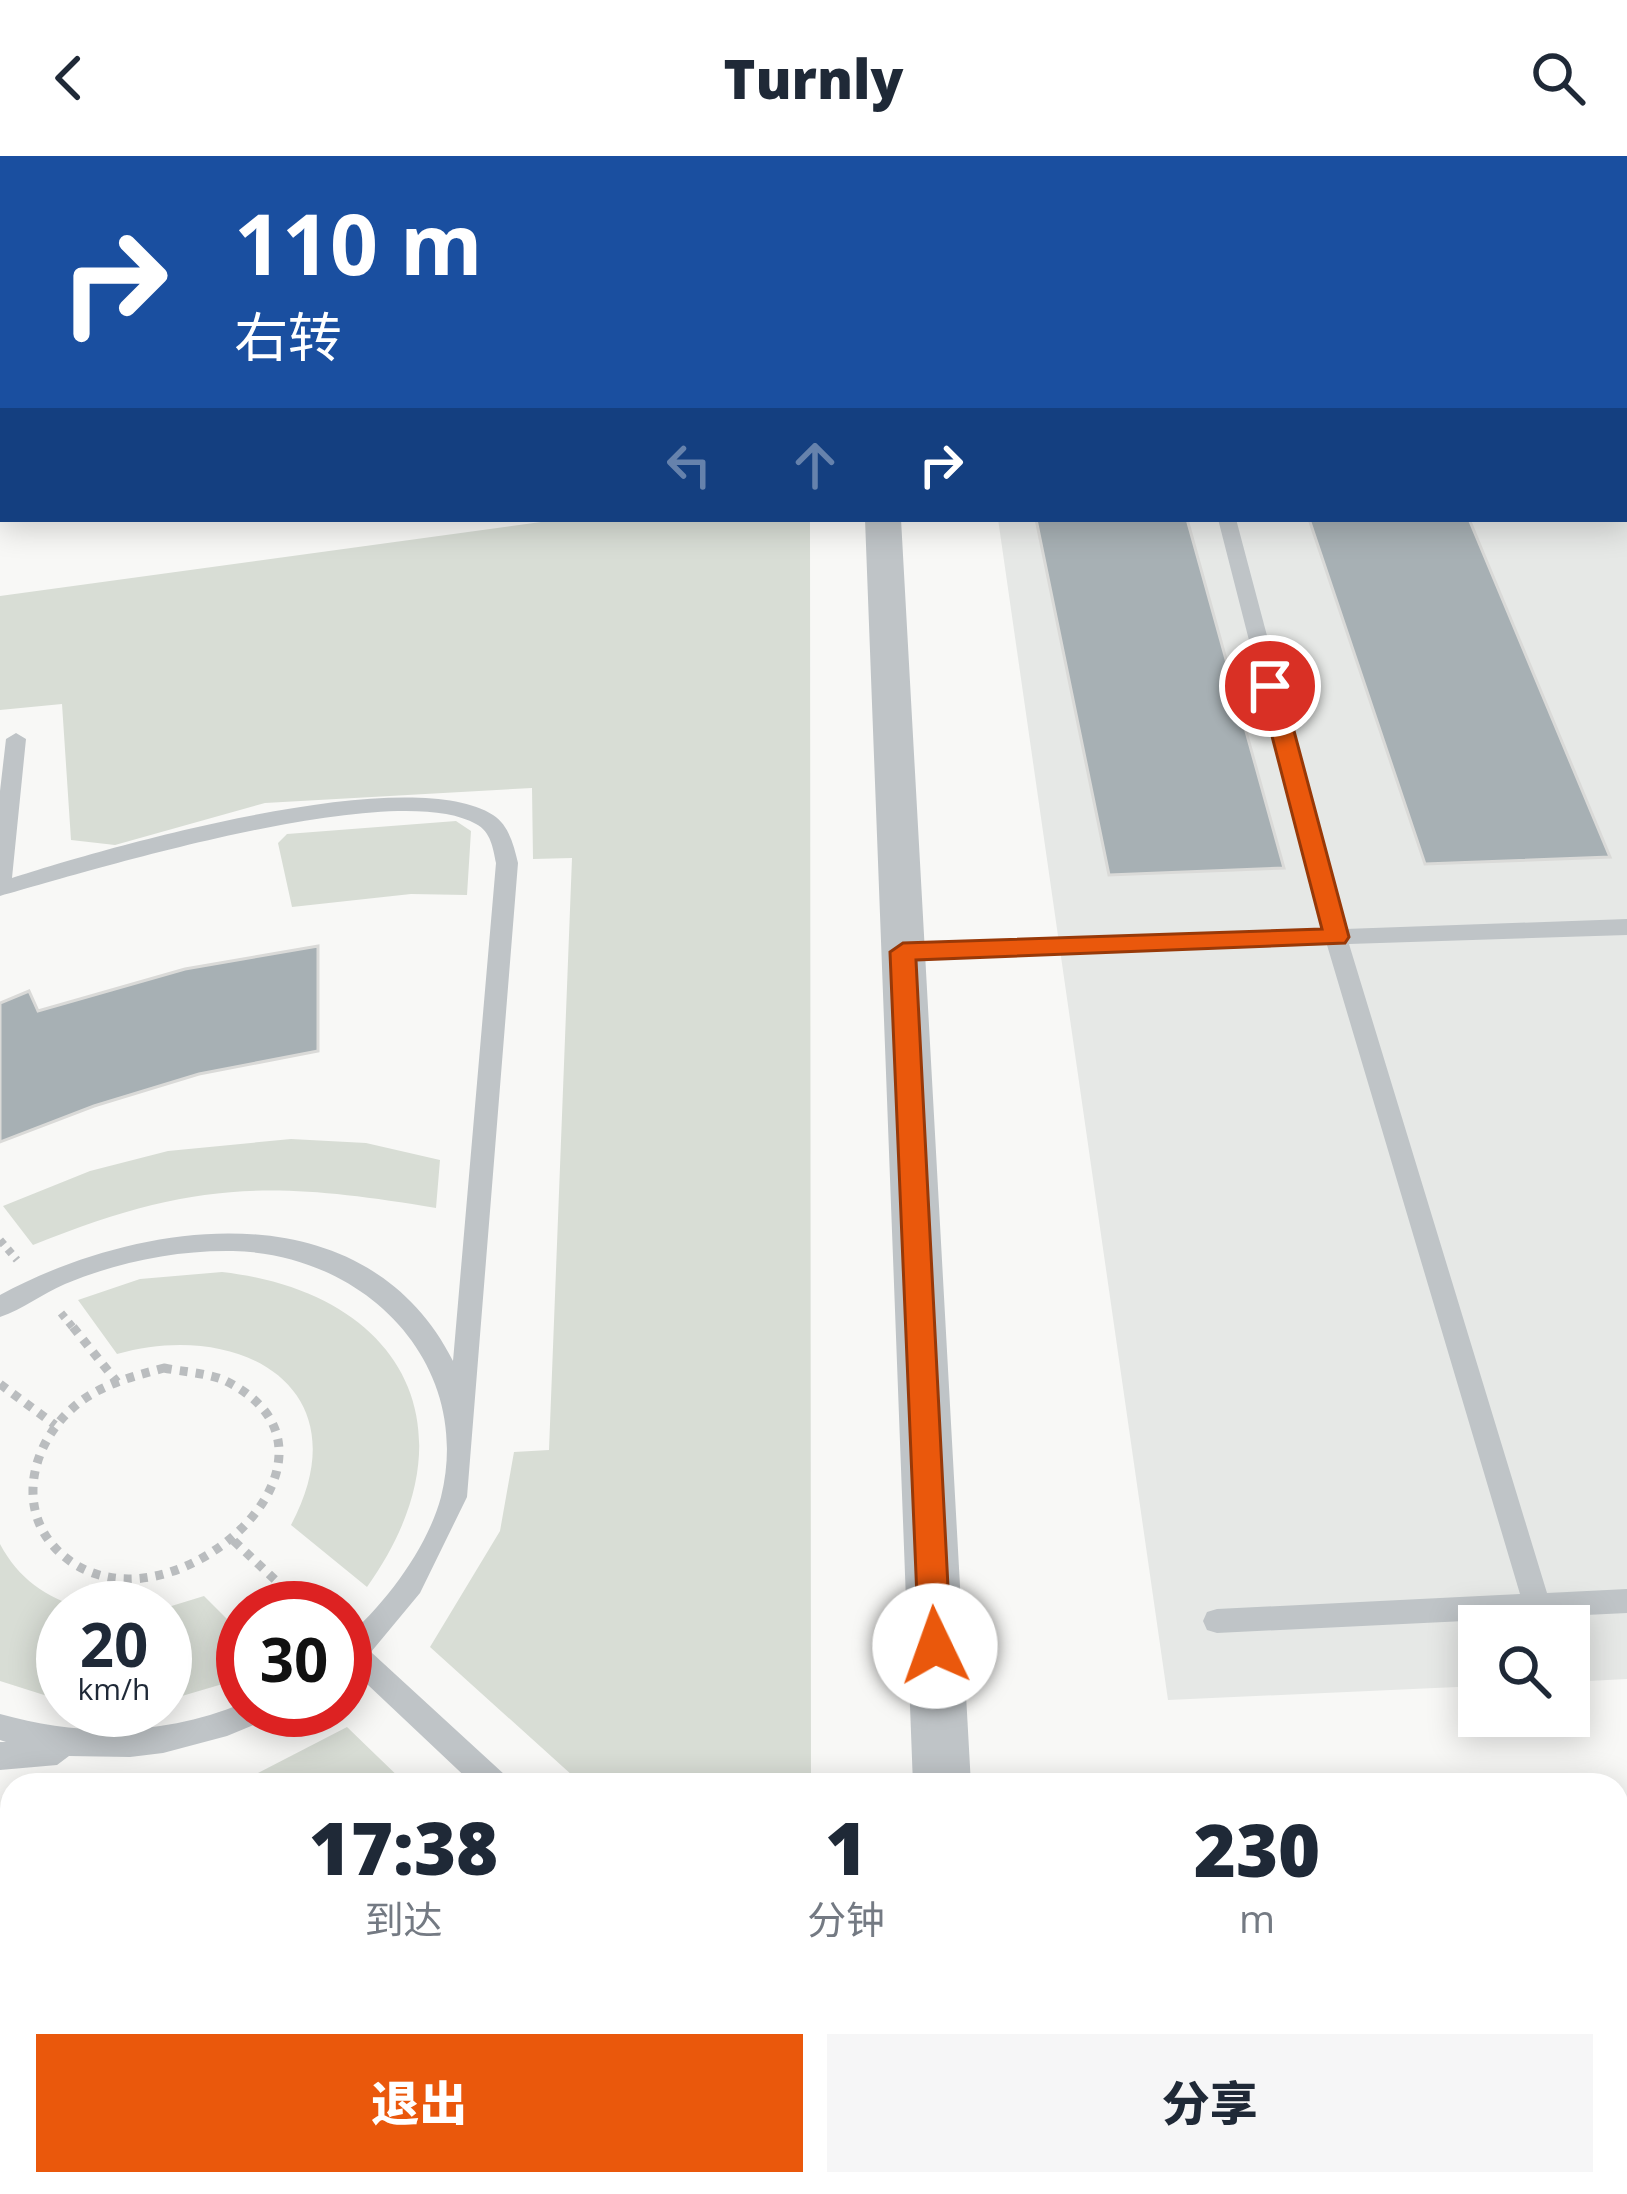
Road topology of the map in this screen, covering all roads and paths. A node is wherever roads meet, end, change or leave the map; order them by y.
1 (883, 522) edge
2 (1228, 522) edge
3 (16, 739) dead end
4 (3, 830) edge
5 (0, 888) edge
6 (1627, 927) edge
7 (1336, 937) junction
8 (903, 952) junction
9 (0, 1307) edge
10 (0, 1384) edge
11 (55, 1425) junction
12 (454, 1497) junction
13 (234, 1541) junction
14 (276, 1581) edge
15 (1627, 1600) edge
16 (1538, 1605) joint
17 (1458, 1609) edge
18 (1217, 1621) dead end
19 (372, 1632) edge
20 (372, 1676) edge
21 (0, 1727) edge
22 (216, 1728) edge
23 (131, 1746) junction
24 (0, 1756) edge
25 (481, 1773) edge
26 (941, 1773) edge

1 - 8 street
2 - 7 lane
3 - 4 lane
4 - 5 lane
5 - 12 lane
6 - 7 lane
7 - 8 lane
7 - 16 lane
8 - 26 street
9 - 12 lane
10 - 11 path
11 - 13 path
11 - 13 path
12 - 19 lane
13 - 14 path
15 - 16 lane
17 - 18 lane
20 - 25 lane
21 - 23 lane
22 - 23 lane
23 - 24 lane

